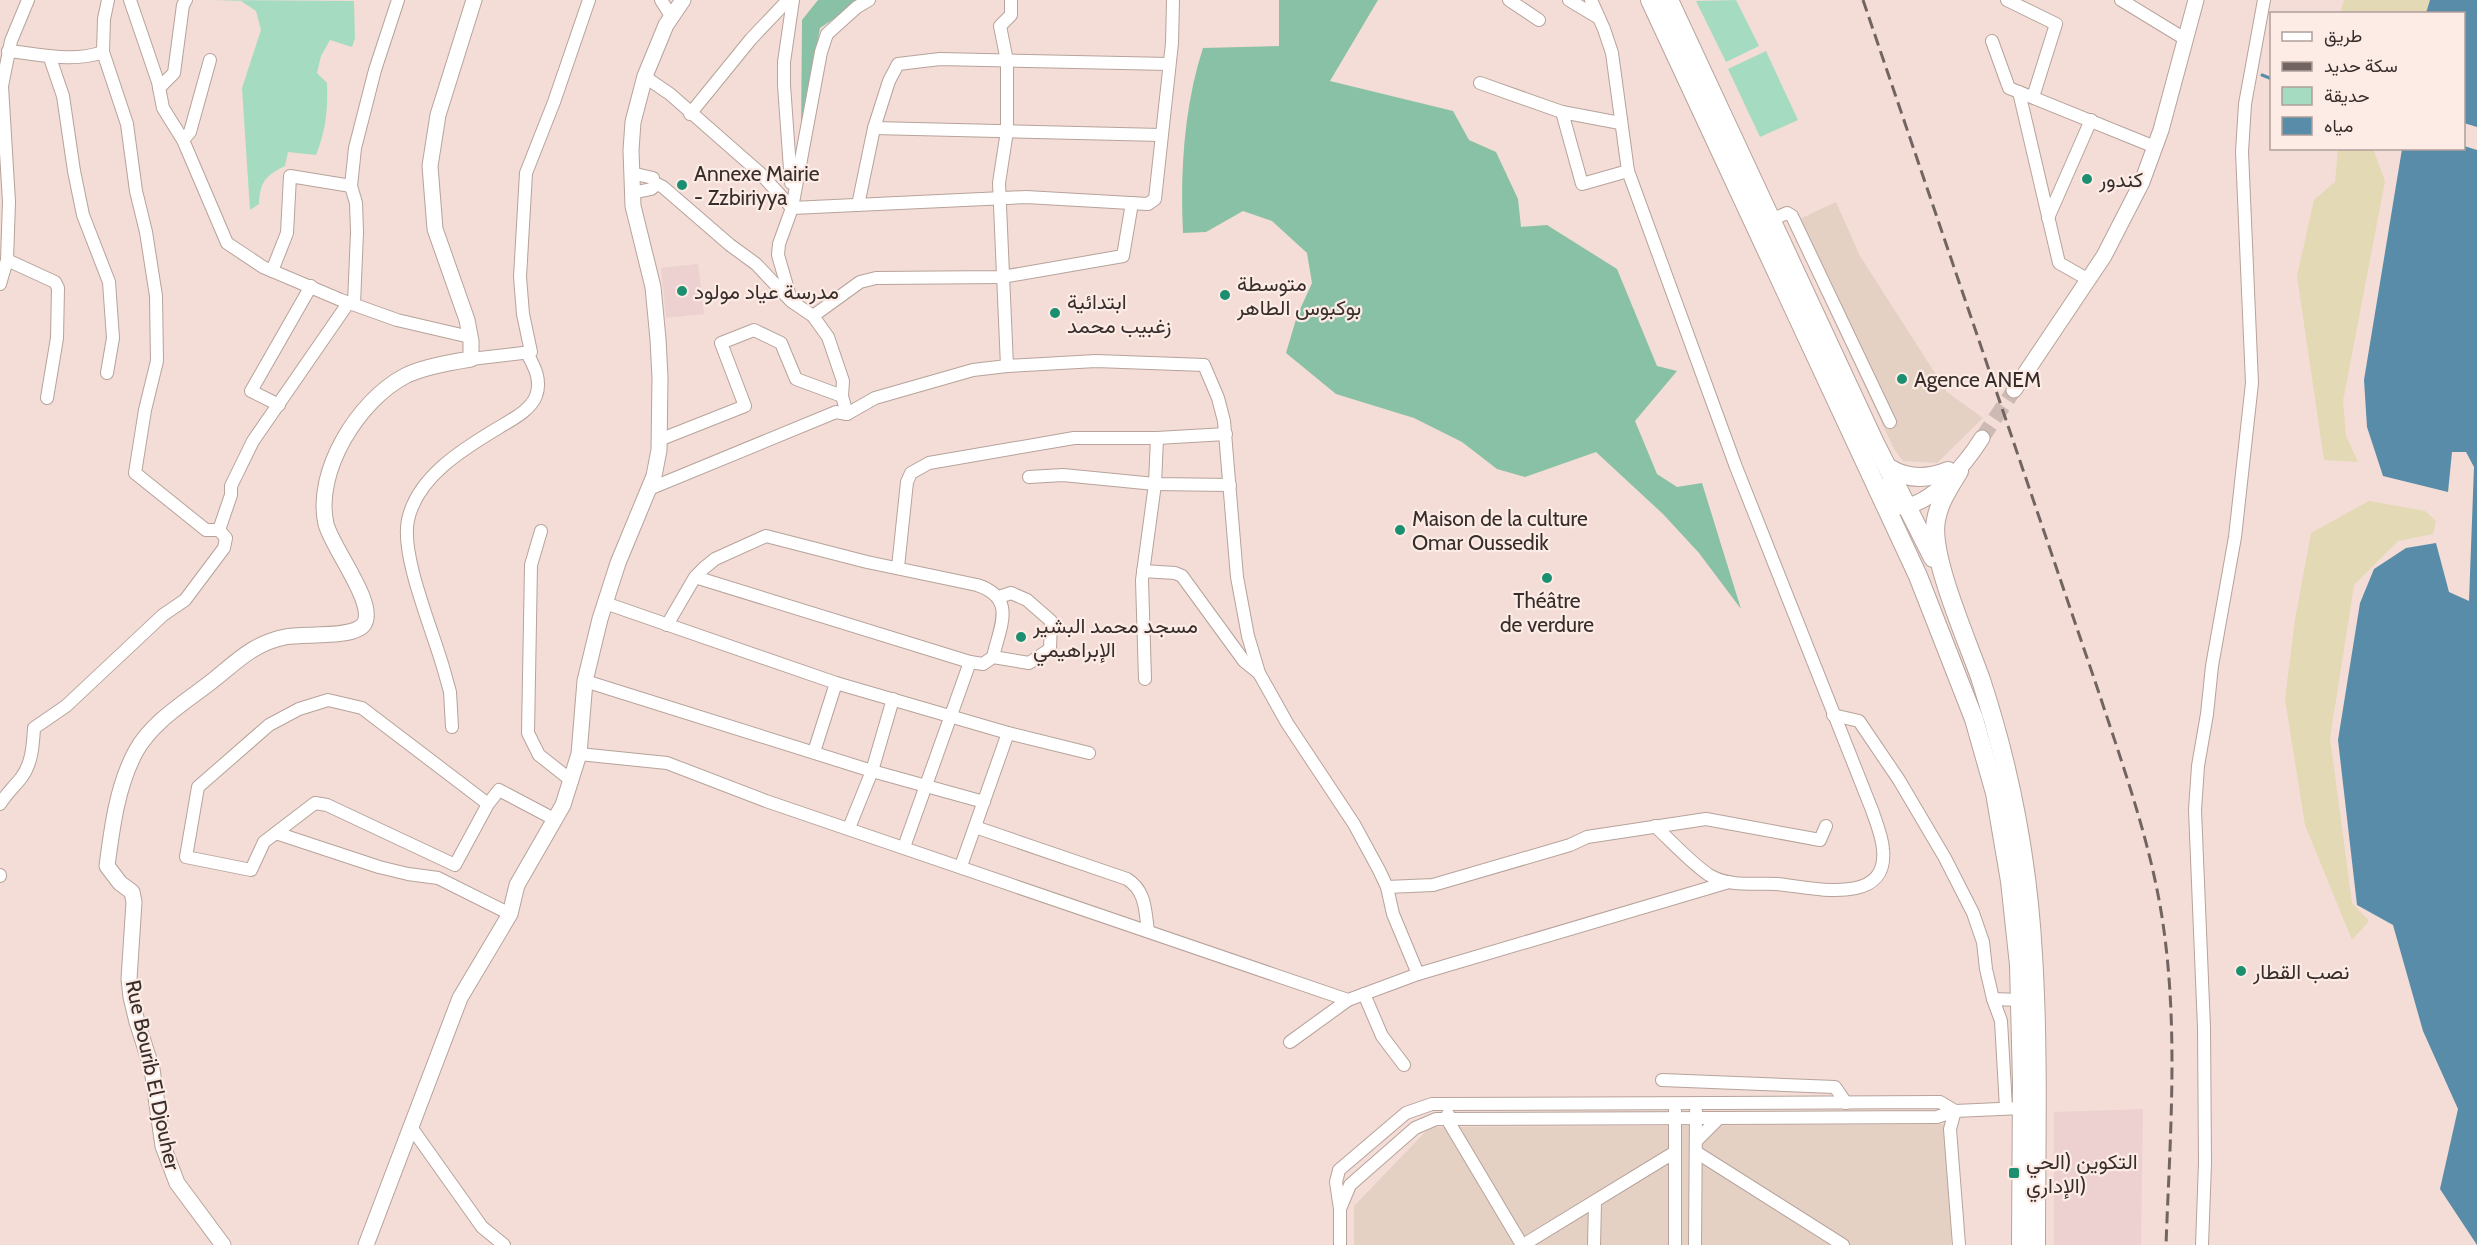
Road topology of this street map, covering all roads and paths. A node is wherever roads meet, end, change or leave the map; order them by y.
1 (28, 0) edge
2 (108, 0) edge
3 (130, 0) edge
4 (186, 0) edge
5 (398, 0) edge
6 (474, 0) edge
7 (589, 0) edge
8 (661, 0) edge
9 (683, 0) edge
10 (788, 0) edge
11 (793, 0) edge
12 (869, 0) edge
13 (1011, 0) edge
14 (1173, 0) edge
15 (1509, 0) edge
16 (1569, 0) edge
17 (1591, 0) edge
18 (1650, 0) edge
19 (1669, 0) edge
20 (2007, 0) edge
21 (2121, 0) edge
22 (2196, 0) edge
23 (2264, 0) edge
24 (670, 16) junction
25 (1599, 18) junction
26 (1539, 20) dead end
27 (2185, 39) junction
28 (1992, 41) dead end
29 (8, 51) junction
30 (103, 52) junction
31 (50, 58) junction
32 (210, 60) dead end
33 (1007, 61) junction
34 (1169, 64) junction
35 (645, 77) junction
36 (1480, 83) dead end
37 (159, 88) junction
38 (2019, 92) junction
39 (2032, 97) junction
40 (1562, 112) junction
41 (690, 114) junction
42 (2091, 120) junction
43 (1620, 123) junction
44 (874, 128) junction
45 (1007, 131) junction
46 (1161, 135) junction
47 (183, 140) junction
48 (2155, 147) junction
49 (1628, 171) junction
50 (631, 173) junction
51 (653, 178) dead end
52 (351, 186) junction
53 (632, 193) junction
54 (999, 197) junction
55 (1132, 203) junction
56 (858, 205) junction
57 (792, 208) junction
58 (2048, 218) junction
59 (1771, 220) junction
60 (7, 260) junction
61 (273, 271) junction
62 (1002, 277) junction
63 (2089, 280) junction
64 (0, 284) edge
65 (311, 286) junction
66 (791, 301) junction
67 (351, 303) junction
68 (813, 316) junction
69 (470, 337) junction
70 (527, 353) junction
71 (471, 359) junction
72 (1007, 366) junction
73 (107, 373) dead end
74 (2014, 390) tunnel mouth
75 (842, 396) junction
76 (47, 398) dead end
77 (279, 405) junction
78 (848, 414) junction
79 (1890, 422) dead end
80 (1226, 434) junction
81 (1157, 438) junction
82 (659, 440) junction
83 (1889, 468) junction
84 (1954, 471) junction
85 (1029, 477) dead end
86 (1155, 484) junction
87 (1230, 485) junction
88 (649, 489) junction
89 (1902, 509) junction
90 (219, 530) junction
91 (541, 531) dead end
92 (898, 567) junction
93 (1143, 571) junction
94 (694, 577) junction
95 (1950, 594) junction
96 (1005, 599) junction
97 (605, 603) junction
98 (667, 625) junction
99 (993, 657) junction
100 (970, 662) junction
101 (1258, 673) junction
102 (1145, 679) dead end
103 (585, 681) junction
104 (836, 683) junction
105 (892, 699) junction
106 (951, 715) junction
107 (1833, 715) junction
108 (452, 727) dead end
109 (1008, 733) junction
110 (814, 752) junction
111 (1089, 753) dead end
112 (579, 754) junction
113 (872, 771) junction
114 (572, 782) junction
115 (925, 787) junction
116 (984, 802) junction
117 (0, 804) edge
118 (488, 804) junction
119 (554, 819) junction
120 (1654, 826) junction
121 (1826, 826) dead end
122 (975, 827) junction
123 (849, 828) junction
124 (276, 833) junction
125 (904, 846) junction
126 (961, 866) junction
127 (1729, 882) junction
128 (1387, 887) junction
129 (510, 914) junction
130 (1148, 931) junction
131 (1418, 974) junction
132 (1364, 994) junction
133 (1993, 999) junction
134 (1348, 1000) junction
135 (2020, 1000) junction
136 (1290, 1042) dead end
137 (1404, 1065) dead end
138 (1662, 1080) dead end
139 (1716, 1082) junction
140 (2014, 1082) junction
141 (1846, 1102) junction
142 (1676, 1103) junction
143 (1696, 1103) junction
144 (1716, 1103) junction
145 (1448, 1104) junction
146 (2014, 1108) junction
147 (1955, 1111) junction
148 (1447, 1119) junction
149 (1675, 1119) junction
150 (1696, 1119) junction
151 (1718, 1119) junction
152 (411, 1127) junction
153 (1696, 1146) junction
154 (1675, 1149) junction
155 (1595, 1203) junction
156 (1340, 1209) junction
157 (223, 1245) edge
158 (366, 1245) edge
159 (504, 1245) edge
160 (1340, 1245) edge
161 (1523, 1245) edge
162 (1594, 1245) edge
163 (1675, 1245) edge
164 (1695, 1245) edge
165 (1843, 1245) edge
166 (1959, 1245) edge
167 (2021, 1245) edge
168 (2036, 1245) edge
169 (2202, 1245) edge

1 - 29 street
2 - 30 street
3 - 37 street
4 - 37 street
5 - 52 street
6 - 69 main road
7 - 70 street
8 - 24 street
9 - 24 main road
10 - 41 street
11 - 57 street
12 - 57 street
13 - 33 street
14 - 34 street
15 - 26 street
16 - 25 street
17 - 25 street
18 - 89 highway
19 - 59 highway
20 - 39 street
21 - 27 street
22 - 27 main road
23 - 169 street
24 - 35 main road
25 - 43 street
27 - 48 main road
28 - 38 street
29 - 31 street
29 - 60 street
30 - 31 street
30 - 90 street
31 - 73 street
32 - 47 street
33 - 34 street
33 - 44 street
33 - 45 street
34 - 46 street
35 - 41 street
35 - 50 main road
36 - 40 street
37 - 47 street
38 - 39 street
38 - 58 street
39 - 42 street
40 - 43 street
40 - 49 street
41 - 57 street
42 - 48 street
42 - 58 street
43 - 49 street
44 - 45 street
44 - 56 street
45 - 46 street
45 - 54 street
46 - 55 street
47 - 61 street
48 - 63 main road
49 - 107 street
50 - 51 street
50 - 53 main road
52 - 61 street
52 - 67 street
53 - 66 street
53 - 82 main road
54 - 55 street
54 - 56 street
54 - 62 street
55 - 62 street
56 - 57 street
57 - 66 street
58 - 63 street
59 - 79 street
59 - 83 highway
60 - 64 street
60 - 76 street
61 - 65 street
62 - 68 street
62 - 72 street
63 - 74 main road
65 - 67 street
65 - 77 street
66 - 68 street
67 - 69 street
67 - 77 street
68 - 75 street
69 - 71 main road
70 - 71 street
70 - 108 street
71 - 157 main road, Rue Bourib El Djouher
72 - 78 street
72 - 80 street
75 - 78 street
75 - 82 street
77 - 90 street
78 - 88 street
80 - 81 street
80 - 87 street
81 - 86 street
81 - 92 street
82 - 88 main road
83 - 84 highway
83 - 89 highway
84 - 89 main road
84 - 95 highway
85 - 86 street
86 - 87 street
86 - 93 street
87 - 101 street
88 - 97 main road
89 - 95 highway
89 - 135 highway
90 - 117 street
91 - 114 street
92 - 94 street
92 - 96 street
93 - 101 street
93 - 102 street
94 - 98 street
94 - 100 street
95 - 168 highway
96 - 99 street
96 - 99 street
97 - 98 street
97 - 103 main road
98 - 104 street
99 - 100 street
100 - 106 street
101 - 128 street
103 - 110 street
103 - 112 main road
104 - 105 street
104 - 110 street
105 - 106 street
105 - 113 street
106 - 109 street
106 - 115 street
107 - 127 street
107 - 133 street
109 - 111 street
109 - 116 street
110 - 113 street
112 - 114 main road
112 - 123 street
113 - 115 street
113 - 123 street
114 - 119 main road
115 - 116 street
115 - 125 street
116 - 122 street
118 - 119 street
118 - 124 street
118 - 124 street
119 - 129 main road
120 - 121 street
120 - 127 street
120 - 128 street
122 - 126 street
122 - 130 street
123 - 125 street
124 - 129 street
125 - 126 street
126 - 130 street
127 - 131 street
128 - 131 street
129 - 152 main road
130 - 134 street
131 - 132 street
132 - 134 street
132 - 137 street
133 - 135 street
133 - 140 street
134 - 136 street
135 - 140 highway
138 - 139 street
139 - 141 street
139 - 144 street
140 - 146 highway
141 - 144 street
141 - 147 street
142 - 143 street
142 - 145 street
142 - 149 street
143 - 144 street
143 - 150 street
145 - 148 street
145 - 156 street
146 - 147 street
146 - 167 highway
147 - 151 street
147 - 166 street
148 - 149 street
148 - 156 street
148 - 161 street
149 - 150 street
149 - 154 street
150 - 151 street
150 - 153 street
151 - 153 street
152 - 158 main road
152 - 159 street
153 - 154 street
153 - 164 street
153 - 165 street
154 - 155 street
154 - 163 street
155 - 161 street
155 - 162 street
156 - 160 street

